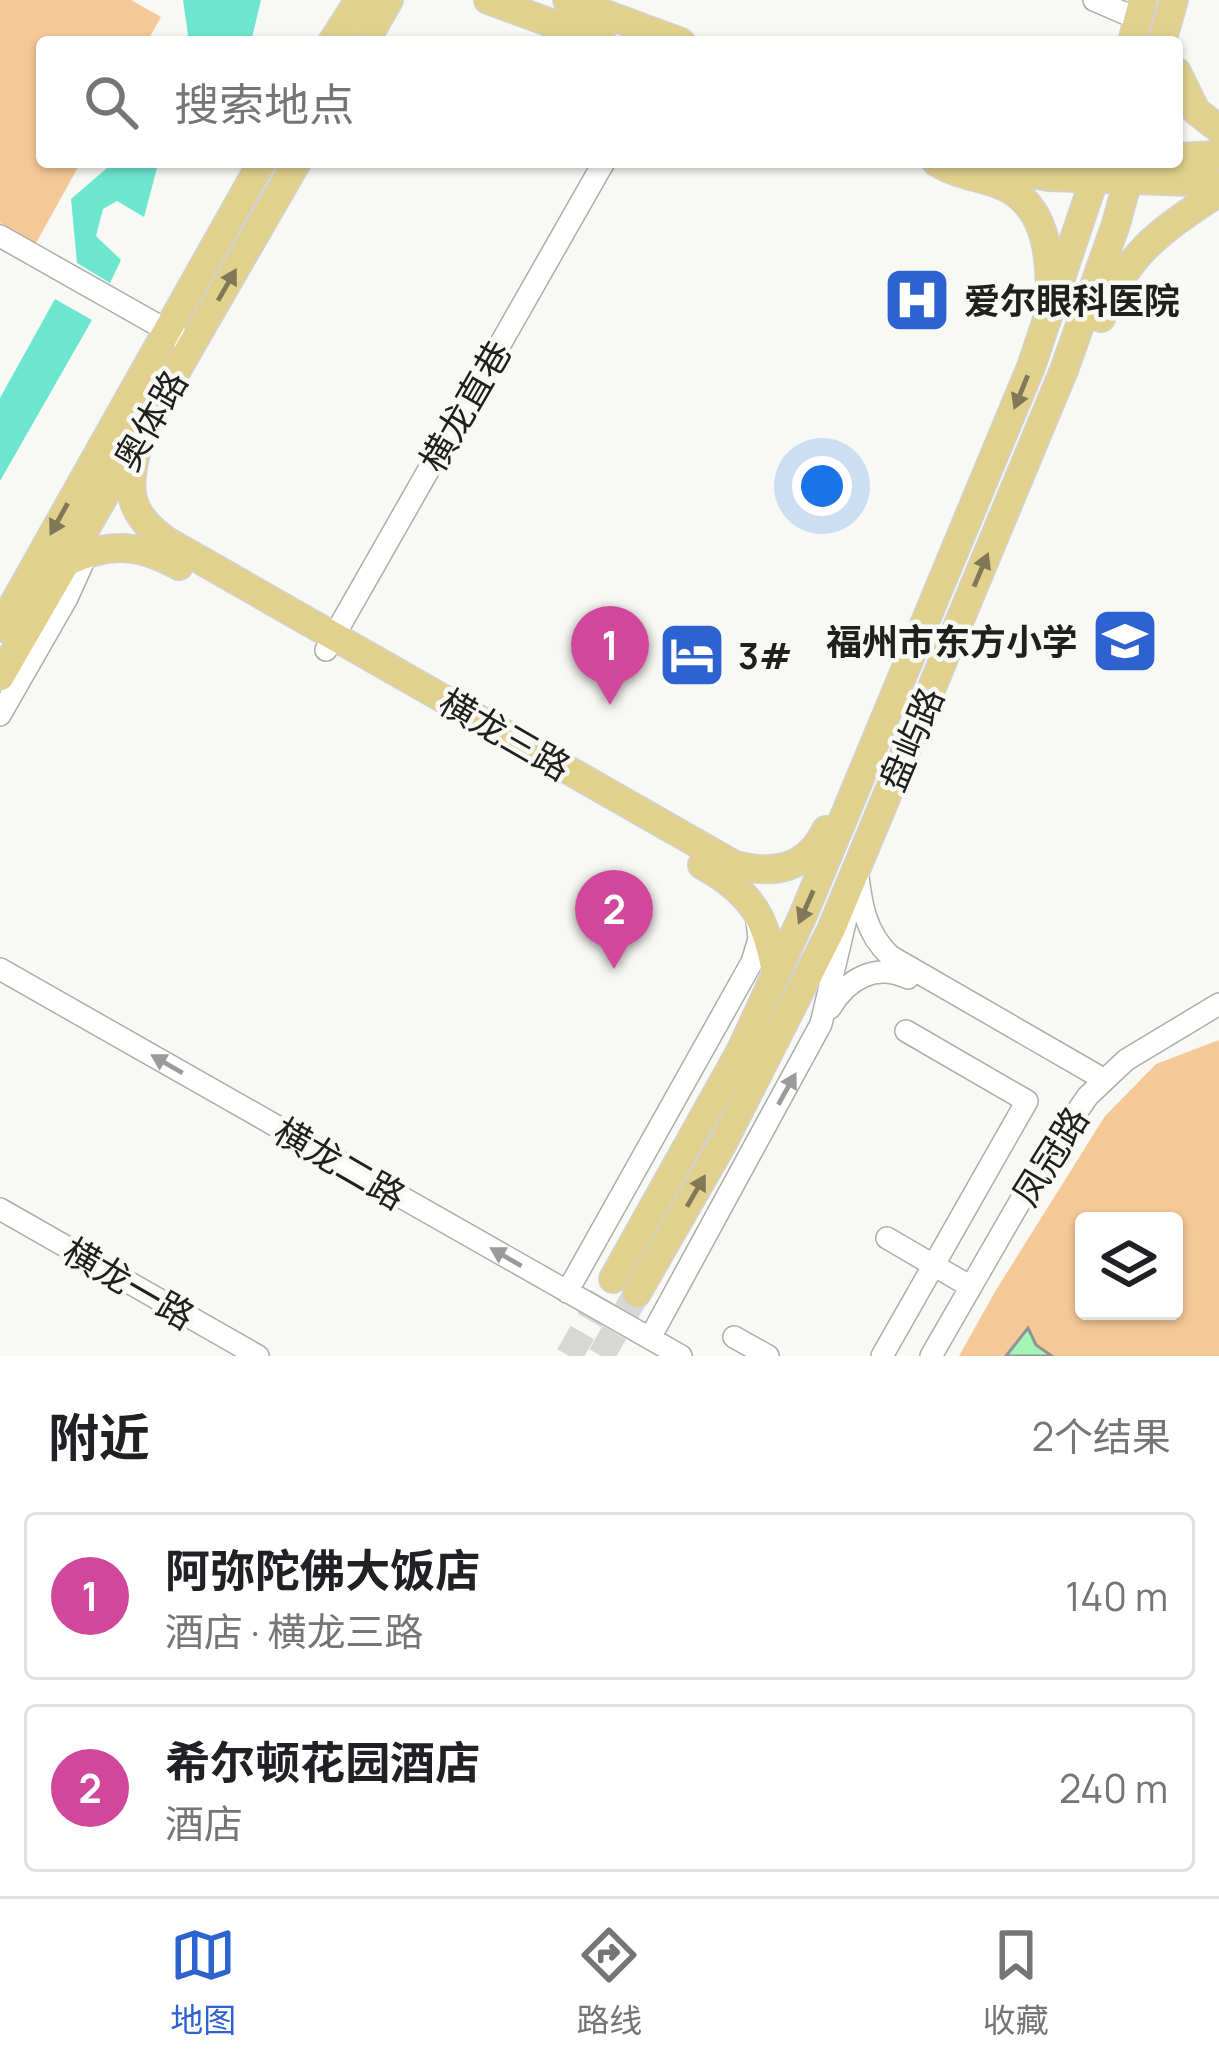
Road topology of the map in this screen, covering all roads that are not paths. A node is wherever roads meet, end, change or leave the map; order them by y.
1 (358, 0) edge
2 (389, 0) edge
3 (488, 0) edge
4 (567, 0) edge
5 (1094, 0) edge
6 (1174, 0) edge
7 (1135, 26) edge
8 (336, 36) edge
9 (368, 36) edge
10 (587, 36) edge
11 (665, 36) edge
12 (1164, 36) edge
13 (1183, 84) edge
14 (1219, 129) edge
15 (1219, 155) edge
16 (1183, 157) edge
17 (259, 168) edge
18 (294, 168) edge
19 (601, 168) edge
20 (945, 168) edge
21 (1052, 168) edge
22 (1097, 171) edge
23 (1131, 172) edge
24 (1219, 187) edge
25 (0, 236) edge
26 (1050, 315) junction
27 (166, 330) junction
28 (193, 345) junction
29 (1064, 370) junction
30 (140, 436) junction
31 (76, 558) junction
32 (0, 628) edge
33 (330, 644) junction
34 (0, 676) edge
35 (891, 710) junction
36 (0, 715) edge
37 (857, 868) junction
38 (752, 903) junction
39 (0, 969) edge
40 (875, 970) junction
41 (776, 976) junction
42 (834, 977) junction
43 (1219, 1004) edge
44 (821, 1024) junction
45 (906, 1031) dead end
46 (774, 1045) junction
47 (1100, 1082) junction
48 (0, 1209) edge
49 (887, 1238) dead end
50 (933, 1265) junction
51 (971, 1287) junction
52 (567, 1292) junction
53 (734, 1337) dead end
54 (650, 1338) junction
55 (257, 1356) edge
56 (681, 1356) edge
57 (768, 1356) edge
58 (882, 1356) edge
59 (932, 1356) edge

1 - 8 main road
2 - 9 main road
3 - 10 main road
4 - 11 main road
5 - 7 street
6 - 12 main road
13 - 14 main road
15 - 16 main road
17 - 27 main road, 奥体路
28 -> 18 main road, 奥体路
19 - 33 street, 横龙直巷
20 - 26 main road
21 - 22 main road
22 - 23 main road
22 - 26 main road, 盘屿路
23 - 24 main road
23 - 29 main road, 盘屿路
24 - 29 main road
25 - 27 street
26 -> 35 main road, 盘屿路
27 - 28 street
27 -> 32 main road, 奥体路
28 - 30 main road, 奥体路
37 -> 29 main road, 盘屿路
30 - 31 main road, 奥体路
30 - 33 main road, 横龙三路
31 - 33 main road, 横龙三路
31 - 34 main road, 奥体路
31 - 36 street
33 - 35 main road, 横龙三路
33 - 38 main road, 横龙三路
35 -> 41 main road, 盘屿路
37 - 42 street
37 - 46 main road, 盘屿路
37 - 47 street
38 - 41 main road
38 - 52 street
52 -> 39 street, 横龙二路
40 - 42 street
40 - 44 street
40 - 47 street
41 -> 46 main road, 盘屿路
42 - 44 street
42 - 46 street
43 - 47 street, 凤冠路
54 -> 44 street
45 - 50 street
47 - 51 street, 凤冠路
48 - 55 street, 横龙一路
49 - 50 street
50 - 51 street
50 - 58 street
51 - 59 street, 凤冠路
52 - 54 street, 横龙二路
53 - 57 street
54 - 56 street, 横龙二路

